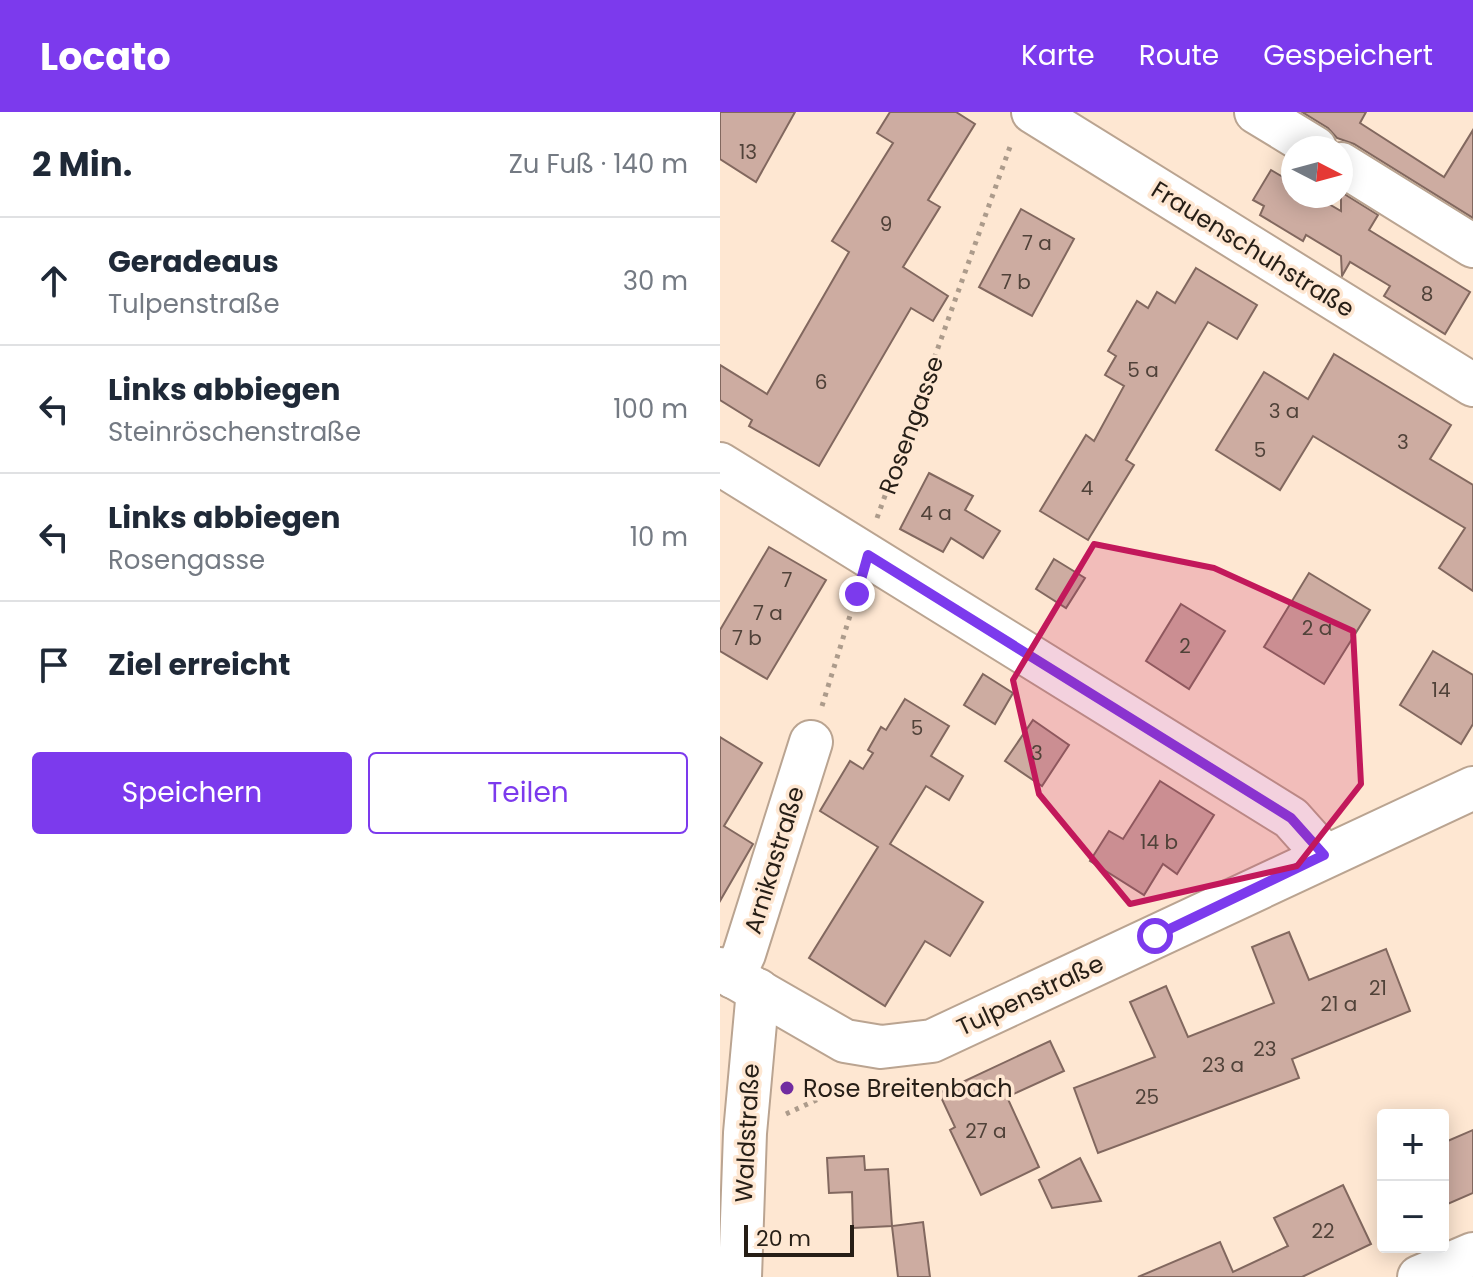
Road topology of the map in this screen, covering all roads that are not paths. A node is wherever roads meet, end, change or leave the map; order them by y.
1 (1256, 112) edge
2 (1030, 120) edge
3 (1295, 136) edge
4 (1353, 171) edge
5 (1473, 246) edge
6 (1473, 385) edge
7 (720, 464) edge
8 (811, 742) road end
9 (1473, 788) edge
10 (1324, 855) junction
11 (737, 979) edge
12 (1473, 1254) edge
13 (734, 1255) edge
14 (1419, 1277) edge

1 - 3 street
2 - 6 street, Frauenschuhstraße
4 - 5 street
7 - 10 street
8 - 11 street, Arnikastraße
9 - 10 street, Tulpenstraße
10 - 11 street, Tulpenstraße
11 - 13 street, Waldstraße
12 - 14 street

